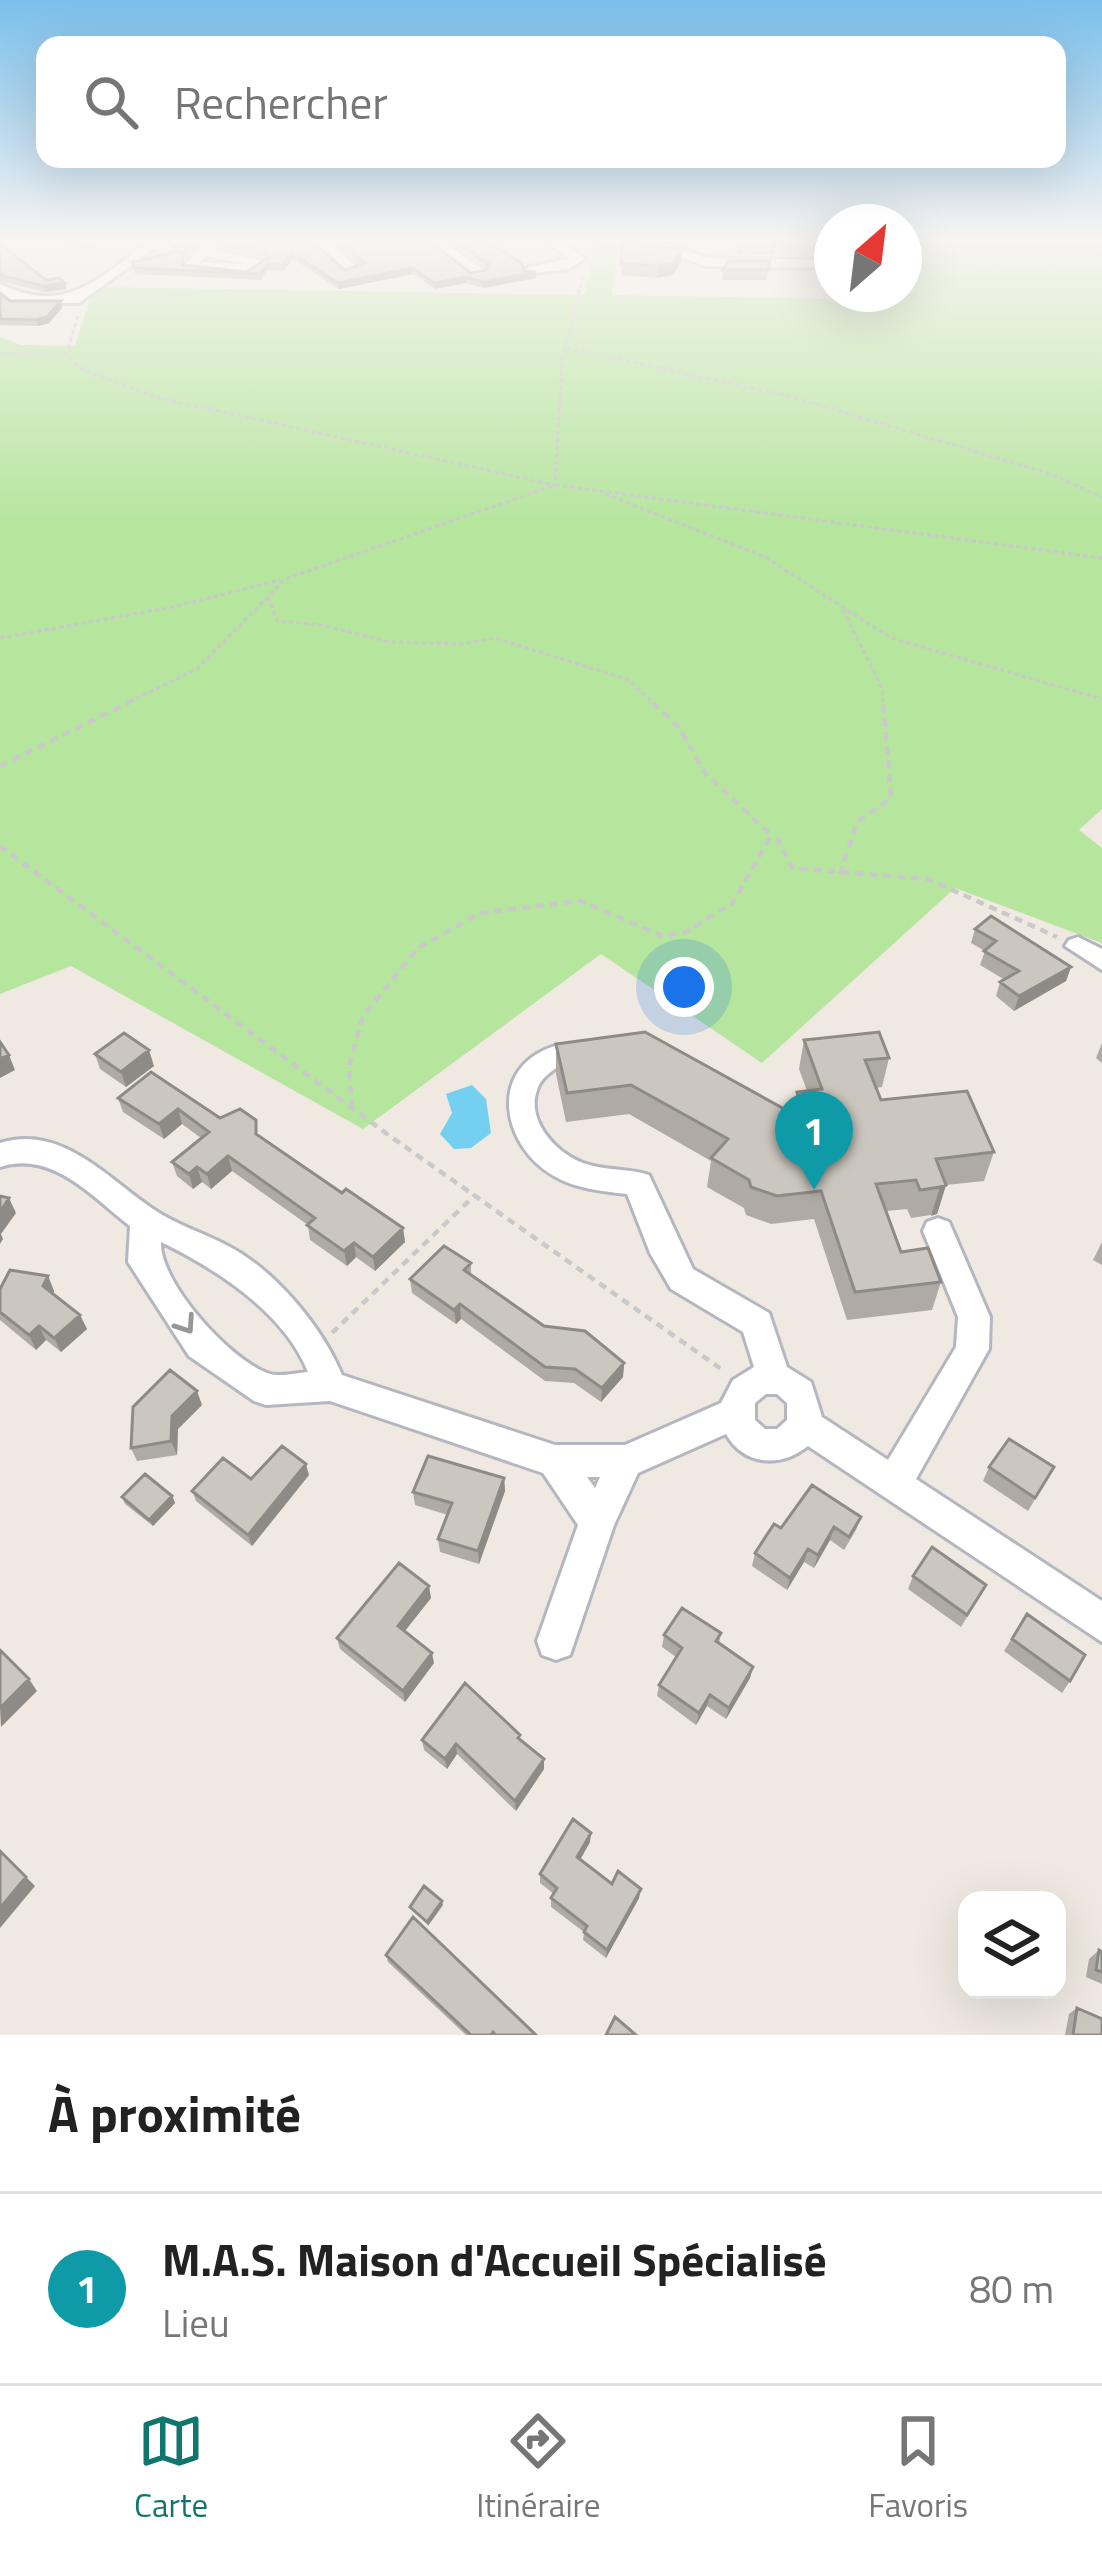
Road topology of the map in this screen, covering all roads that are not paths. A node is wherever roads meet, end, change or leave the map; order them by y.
1 (1078, 946) road end
2 (1102, 962) edge
3 (555, 1056) edge
4 (0, 1156) edge
5 (146, 1221) junction
6 (938, 1231) dead end
7 (331, 1386) junction
8 (752, 1394) junction
9 (806, 1425) junction
10 (556, 1461) junction
11 (626, 1461) junction
12 (894, 1484) junction
13 (597, 1522) junction
14 (1102, 1623) edge
15 (556, 1641) dead end

1 - 2 street
3 - 8 street
4 - 5 street
5 - 7 street
5 -> 7 street
6 - 12 street
7 - 10 street
8 - 9 street
8 - 9 street
8 - 11 street
9 - 12 street
10 - 11 street
10 - 13 street
11 - 13 street
12 - 14 street
13 - 15 street

